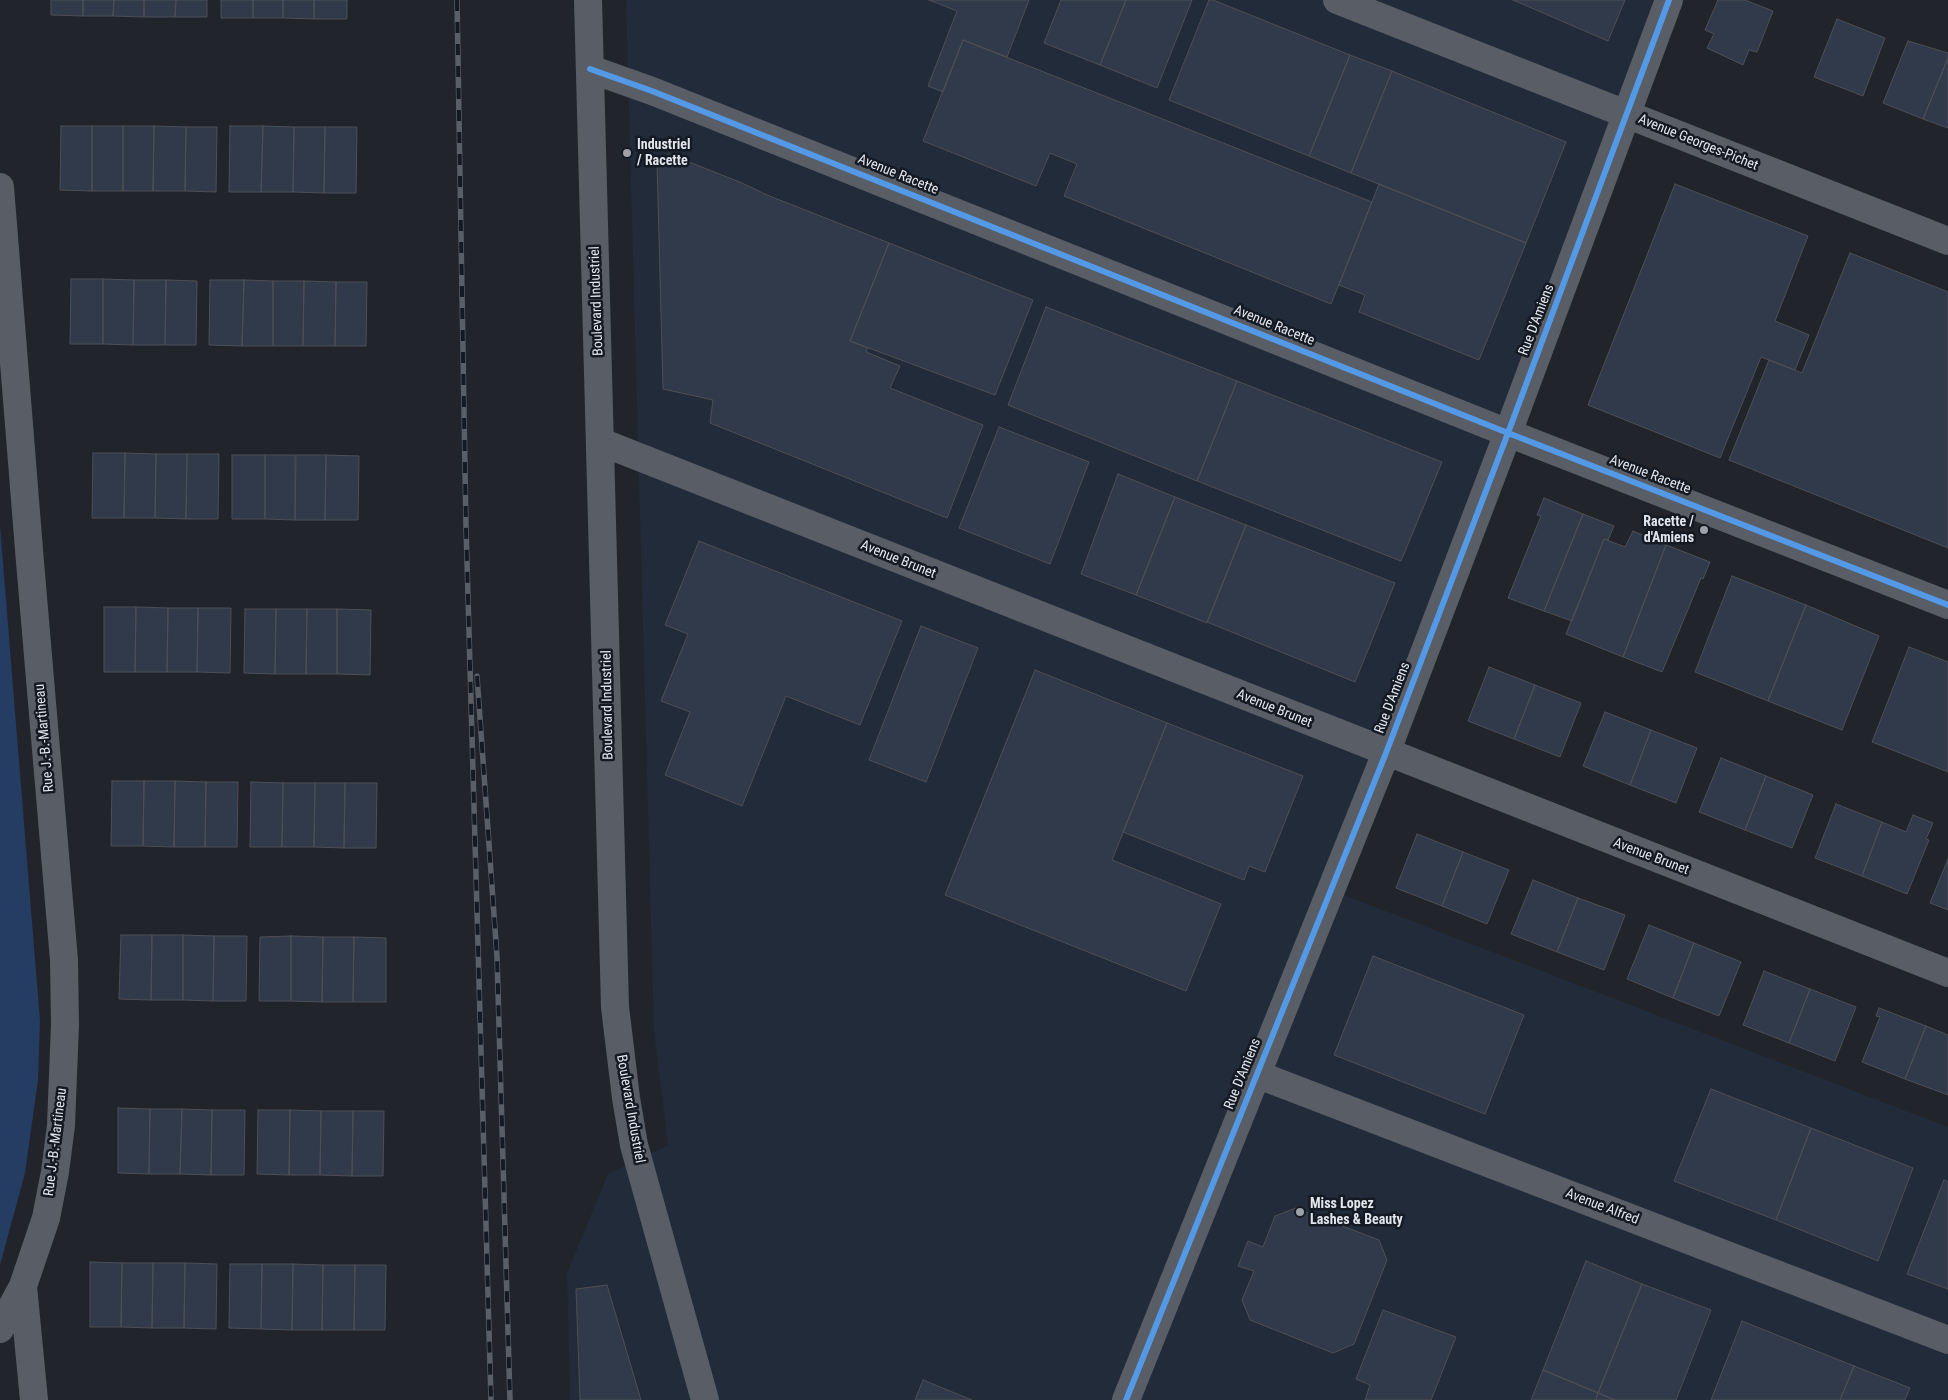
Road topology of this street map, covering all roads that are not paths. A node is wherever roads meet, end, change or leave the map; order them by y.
1 (588, 0) edge
2 (1337, 0) edge
3 (1669, 0) edge
4 (590, 69) junction
5 (1627, 115) junction
6 (0, 187) edge
7 (1948, 241) edge
8 (1508, 432) junction
9 (601, 442) junction
10 (1948, 606) edge
11 (1386, 753) junction
12 (1948, 973) edge
13 (1256, 1074) junction
14 (23, 1286) junction
15 (0, 1329) edge
16 (1948, 1340) edge
17 (1134, 1398) edge
18 (34, 1400) edge
19 (705, 1400) edge

1 - 4 street, Boulevard Industriel
2 - 5 street, Avenue Georges-Pichet
3 - 5 street, Rue D'Amiens
4 - 8 street, Avenue Racette
4 - 9 street, Boulevard Industriel
5 - 7 street, Avenue Georges-Pichet
5 - 8 street, Rue D'Amiens
6 - 14 street, Rue J.-B.-Martineau
8 - 10 street, Avenue Racette
8 - 11 street, Rue D'Amiens
9 - 11 street, Avenue Brunet
9 - 19 street, Boulevard Industriel
11 - 12 street, Avenue Brunet
11 - 13 street, Rue D'Amiens
13 - 16 street, Avenue Alfred
13 - 17 street, Rue D'Amiens
14 - 15 street, Rue J.-B.-Martineau
14 - 18 street, Rue J.-B.-Martineau

